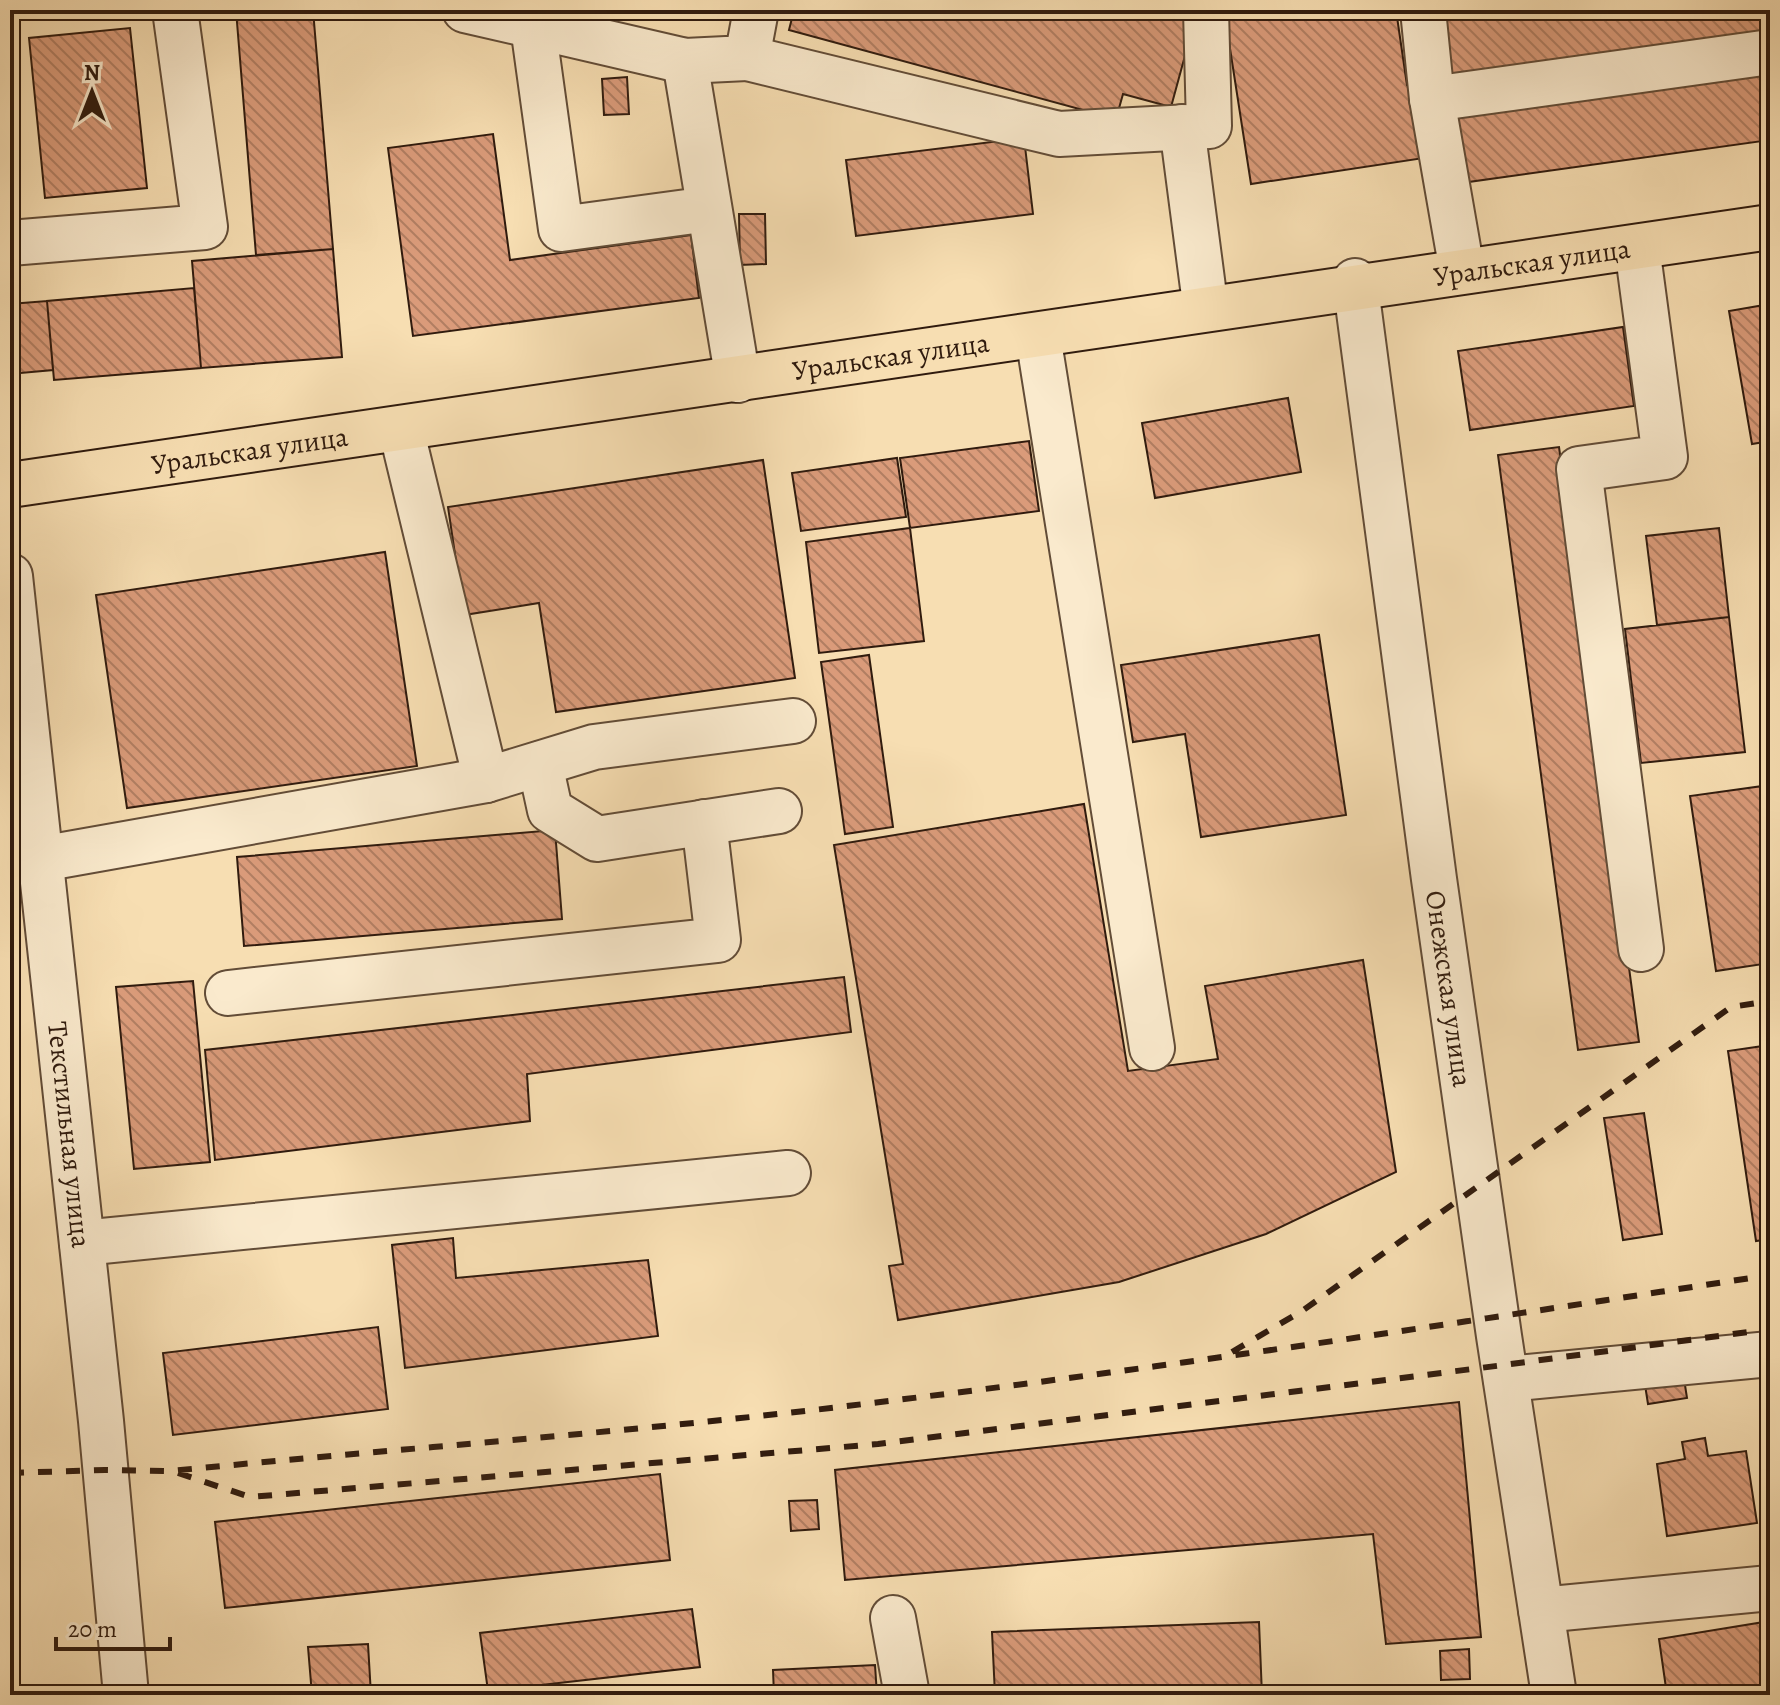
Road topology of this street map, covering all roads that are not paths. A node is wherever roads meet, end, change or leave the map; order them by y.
1 (175, 10) edge
2 (465, 10) edge
3 (756, 10) edge
4 (1206, 10) edge
5 (1423, 10) edge
6 (533, 26) junction
7 (1770, 52) edge
8 (747, 58) junction
9 (685, 61) junction
10 (1432, 99) junction
11 (1182, 127) junction
12 (709, 209) junction
13 (1770, 219) edge
14 (1770, 227) edge
15 (10, 243) edge
16 (1637, 247) junction
17 (1461, 265) junction
18 (1356, 285) junction
19 (1205, 303) junction
20 (1038, 336) junction
21 (737, 376) junction
22 (401, 429) junction
23 (10, 476) edge
24 (10, 485) edge
25 (10, 576) edge
26 (793, 721) dead end
27 (540, 764) junction
28 (486, 780) junction
29 (779, 811) dead end
30 (704, 822) junction
31 (31, 879) edge
32 (1641, 949) dead end
33 (228, 993) dead end
34 (1152, 1048) dead end
35 (788, 1173) dead end
36 (82, 1243) junction
37 (1770, 1354) edge
38 (1506, 1379) junction
39 (1770, 1588) edge
40 (1541, 1610) junction
41 (893, 1618) dead end
42 (126, 1695) edge
43 (907, 1695) edge
44 (1554, 1695) edge

1 - 15 street
2 - 6 street
3 - 8 street
4 - 11 street
5 - 10 street
6 - 9 street
6 - 12 street
7 - 10 street
8 - 9 street
8 - 11 street
9 - 12 street
10 - 17 street
11 - 19 street
12 - 21 street
13 - 17 main road, Уральская улица
14 - 16 main road, Уральская улица
16 - 18 main road, Уральская улица
16 - 32 street
17 - 18 main road, Уральская улица
18 - 19 main road, Уральская улица
18 - 20 main road, Уральская улица
18 - 38 street, Онежская улица
19 - 21 main road, Уральская улица
20 - 21 main road, Уральская улица
20 - 34 street
21 - 22 main road, Уральская улица
21 - 23 main road, Уральская улица
22 - 24 main road, Уральская улица
22 - 28 street
25 - 31 street, Текстильная улица
26 - 27 street
27 - 28 street
27 - 30 street
28 - 31 street
29 - 30 street
30 - 33 street
31 - 36 street, Текстильная улица
35 - 36 street
36 - 42 street, Текстильная улица
37 - 38 street
38 - 40 street, Онежская улица
39 - 40 street
40 - 44 street, Онежская улица
41 - 43 street

